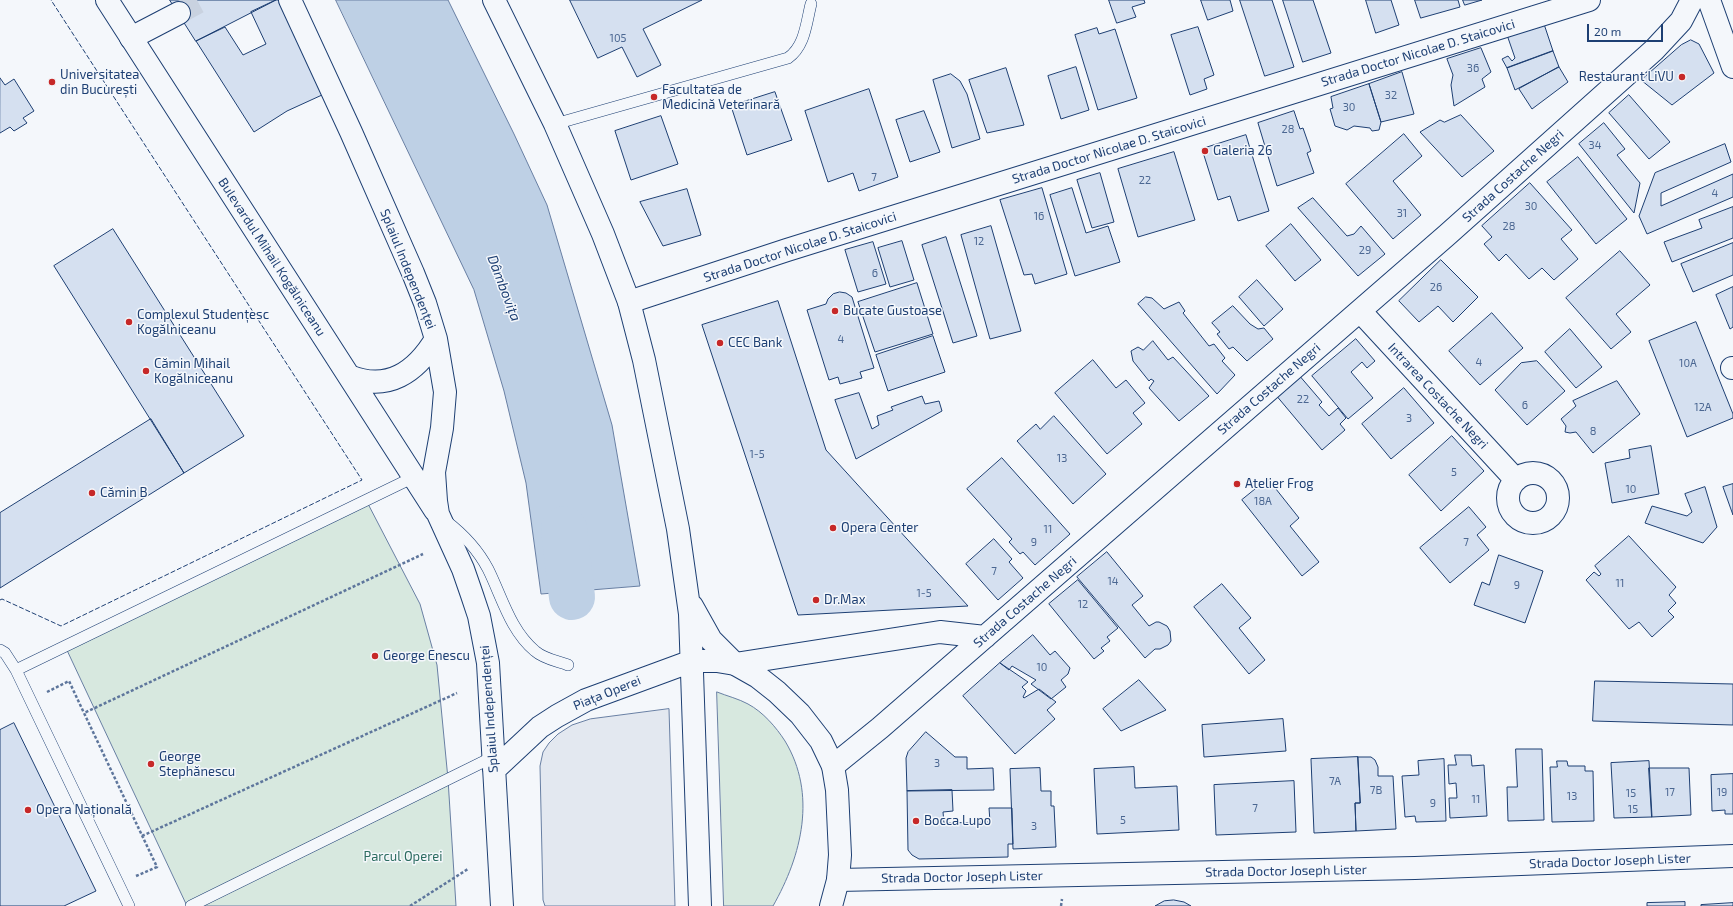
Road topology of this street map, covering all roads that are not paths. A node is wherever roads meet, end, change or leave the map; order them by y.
1 (107, 0) edge
2 (290, 0) edge
3 (494, 0) edge
4 (1589, 0) edge
5 (1692, 0) edge
6 (1709, 0) edge
7 (813, 1) edge
8 (179, 13) tunnel mouth
9 (131, 38) junction
10 (1733, 67) edge
11 (555, 124) junction
12 (630, 302) junction
13 (1360, 311) junction
14 (436, 339) junction
15 (349, 376) junction
16 (414, 477) junction
17 (1516, 480) dead end
18 (438, 514) junction
19 (688, 596) junction
20 (985, 637) junction
21 (0, 650) edge
22 (692, 661) junction
23 (735, 664) junction
24 (568, 665) dead end
25 (16, 670) junction
26 (493, 764) junction
27 (833, 766) junction
28 (1733, 856) edge
29 (838, 880) junction
30 (129, 906) edge
31 (191, 906) edge
32 (502, 906) edge
33 (700, 906) edge
34 (831, 906) edge

1 - 9 street, Bulevardul Mihail Kogălniceanu
2 - 14 street, Splaiul Independenței
3 - 11 street
4 - 12 street, Strada Doctor Nicolae D. Staicovici
5 - 13 street, Strada Costache Negri
6 - 10 street
7 - 11 lane
8 - 9 street
9 - 15 street, Bulevardul Mihail Kogălniceanu
11 - 12 street
12 - 19 street
13 - 17 street, Intrarea Costache Negri
13 - 20 street, Strada Costache Negri
14 - 15 street
14 - 18 street, Splaiul Independenței
15 - 16 street, Bulevardul Mihail Kogălniceanu
16 - 18 street, Bulevardul Mihail Kogălniceanu
16 - 25 lane
18 - 24 lane
18 - 26 street, Splaiul Independenței
19 - 22 street
19 - 23 street
20 - 23 street
20 - 27 street, Strada Costache Negri
21 - 25 lane
22 - 23 street
22 - 26 street, Piața Operei
22 - 33 street
23 - 27 street
25 - 30 lane
26 - 31 lane
26 - 32 street, Splaiul Independenței
27 - 29 street
28 - 29 street, Strada Doctor Joseph Lister
29 - 34 street

